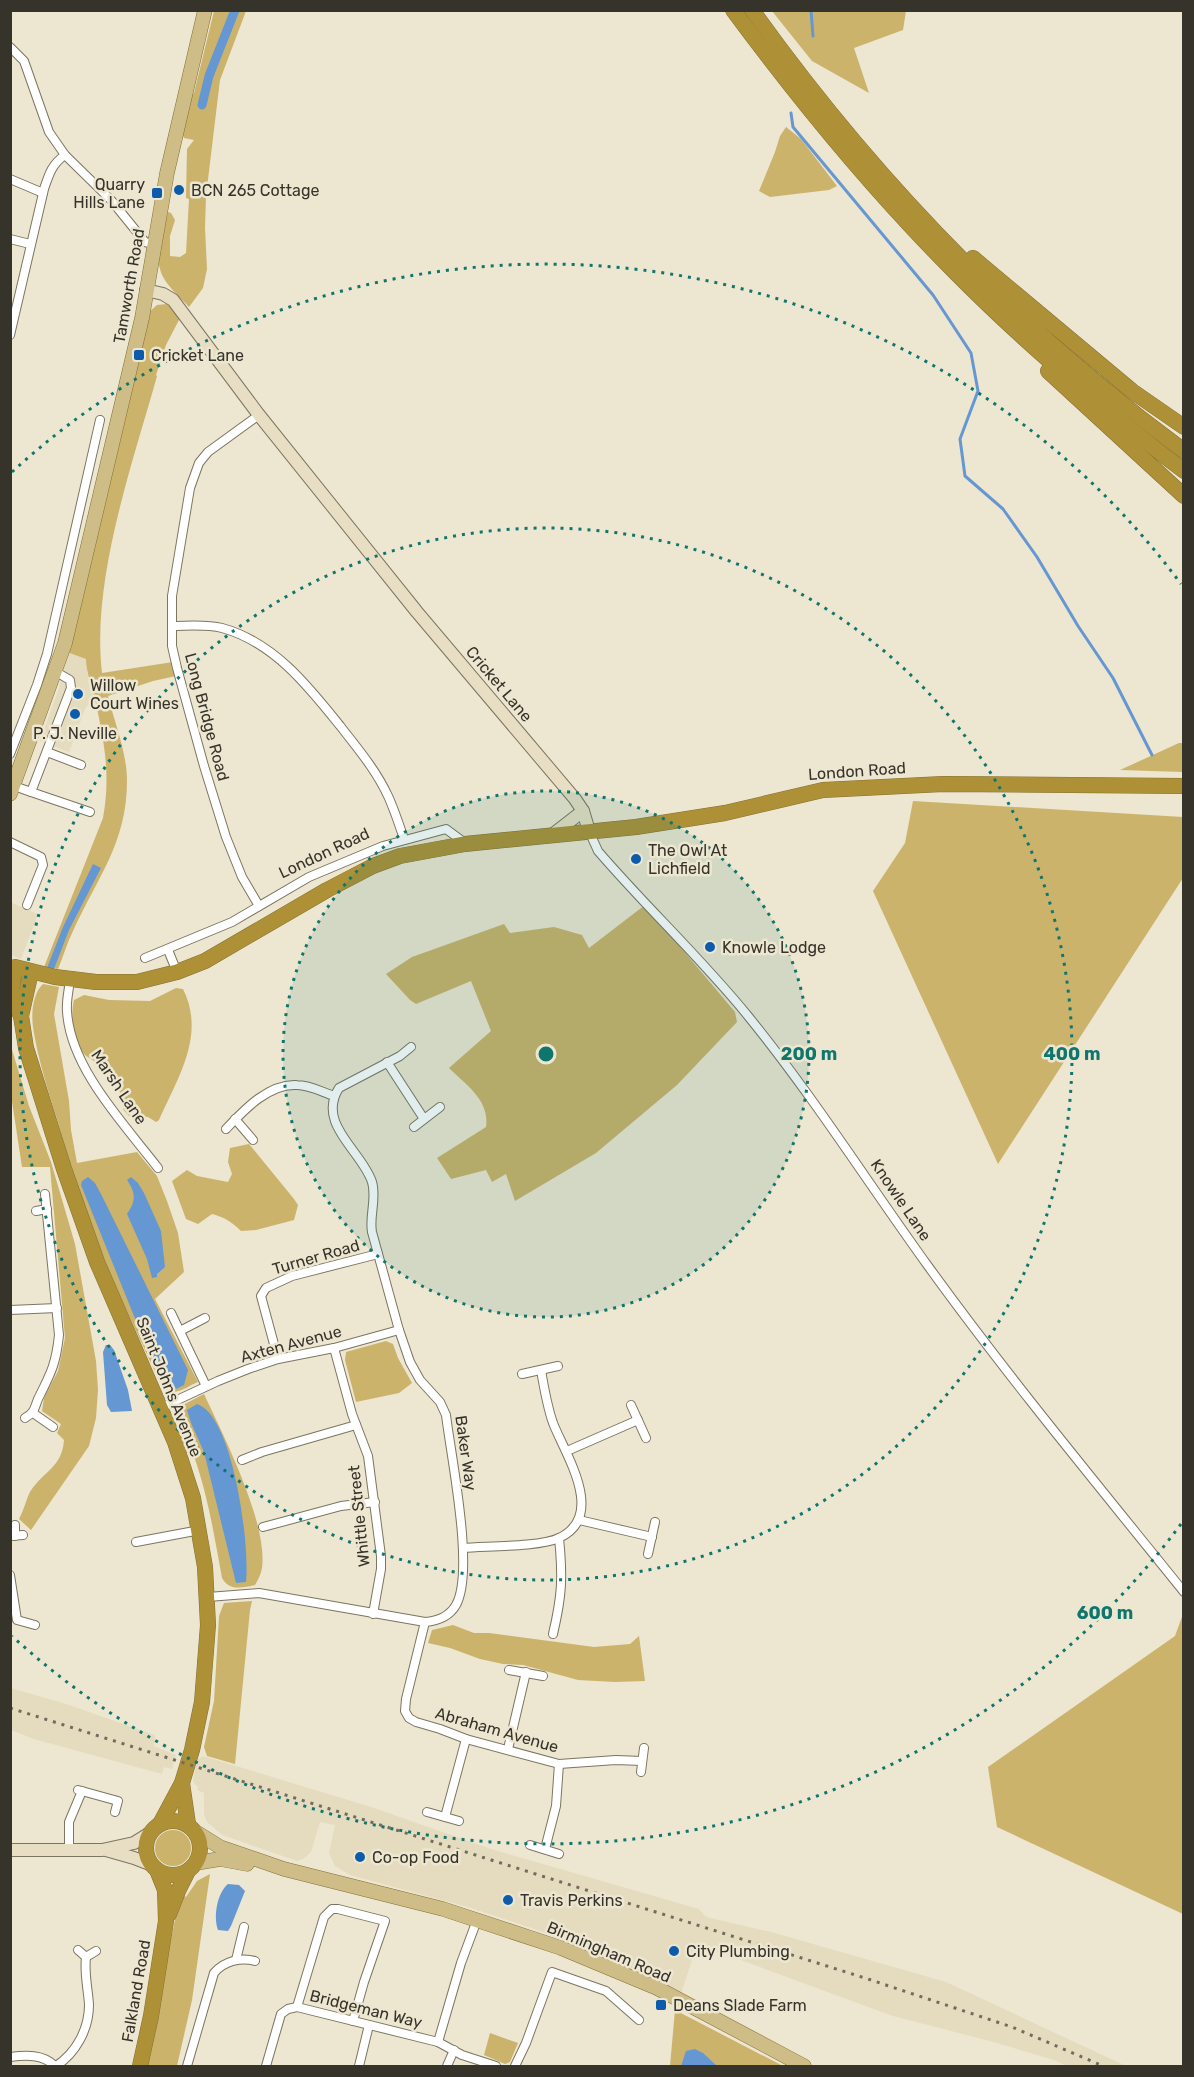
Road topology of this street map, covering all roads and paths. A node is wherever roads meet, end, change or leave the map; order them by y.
1 (205, 10) edge
2 (733, 10) edge
3 (752, 10) edge
4 (10, 47) edge
5 (827, 108) junction
6 (65, 155) junction
7 (10, 179) edge
8 (43, 193) junction
9 (10, 239) edge
10 (30, 244) junction
11 (154, 244) junction
12 (146, 290) junction
13 (993, 308) junction
14 (10, 334) edge
15 (259, 415) junction
16 (100, 420) dead end
17 (1184, 427) edge
18 (1184, 451) edge
19 (91, 458) junction
20 (108, 461) junction
21 (1184, 471) edge
22 (1184, 496) edge
23 (172, 626) junction
24 (56, 672) junction
25 (46, 752) junction
26 (10, 754) edge
27 (81, 765) dead end
28 (1184, 786) edge
29 (12, 790) edge
30 (31, 792) junction
31 (582, 811) junction
32 (90, 812) dead end
33 (589, 831) junction
34 (552, 835) junction
35 (404, 839) junction
36 (10, 842) edge
37 (465, 843) junction
38 (27, 905) dead end
39 (259, 906) junction
40 (168, 950) junction
41 (145, 958) dead end
42 (13, 966) edge
43 (31, 972) junction
44 (177, 972) junction
45 (57, 977) junction
46 (11, 988) edge
47 (21, 1016) junction
48 (411, 1047) dead end
49 (387, 1062) junction
50 (334, 1096) junction
51 (440, 1107) dead end
52 (235, 1119) junction
53 (424, 1119) junction
54 (414, 1127) dead end
55 (226, 1130) dead end
56 (253, 1140) dead end
57 (158, 1168) dead end
58 (45, 1194) dead end
59 (47, 1209) junction
60 (36, 1211) dead end
61 (378, 1254) junction
62 (57, 1308) junction
63 (10, 1310) edge
64 (171, 1313) dead end
65 (205, 1318) dead end
66 (399, 1330) junction
67 (180, 1331) junction
68 (334, 1348) junction
69 (278, 1359) junction
70 (558, 1366) dead end
71 (541, 1370) junction
72 (522, 1374) dead end
73 (206, 1386) junction
74 (631, 1405) dead end
75 (160, 1408) junction
76 (638, 1420) junction
77 (356, 1425) junction
78 (53, 1427) dead end
79 (646, 1438) dead end
80 (567, 1451) junction
81 (242, 1460) dead end
82 (375, 1502) junction
83 (579, 1520) junction
84 (655, 1522) dead end
85 (15, 1525) dead end
86 (263, 1527) dead end
87 (200, 1530) junction
88 (16, 1536) edge
89 (652, 1537) junction
90 (559, 1538) junction
91 (136, 1542) dead end
92 (463, 1548) junction
93 (648, 1554) dead end
94 (10, 1575) edge
95 (1184, 1592) edge
96 (208, 1597) junction
97 (373, 1614) junction
98 (425, 1622) junction
99 (35, 1625) dead end
100 (553, 1634) dead end
101 (509, 1670) dead end
102 (526, 1672) junction
103 (543, 1676) dead end
104 (466, 1739) junction
105 (644, 1748) dead end
106 (508, 1749) junction
107 (642, 1761) junction
108 (559, 1764) junction
109 (641, 1772) dead end
110 (182, 1783) junction
111 (115, 1812) dead end
112 (427, 1812) dead end
113 (445, 1817) junction
114 (459, 1821) dead end
115 (155, 1828) junction
116 (192, 1828) junction
117 (530, 1845) dead end
118 (69, 1849) junction
119 (10, 1850) edge
120 (102, 1850) junction
121 (545, 1850) junction
122 (559, 1854) dead end
123 (154, 1867) junction
124 (192, 1867) junction
125 (284, 1869) junction
126 (477, 1920) junction
127 (166, 1921) junction
128 (244, 1927) dead end
129 (78, 1950) dead end
130 (96, 1951) dead end
131 (86, 1957) junction
132 (236, 1960) junction
133 (255, 1961) dead end
134 (297, 2007) junction
135 (639, 2020) dead end
136 (353, 2021) junction
137 (369, 2025) junction
138 (438, 2042) junction
139 (454, 2050) junction
140 (10, 2057) edge
141 (55, 2067) edge
142 (140, 2067) edge
143 (187, 2067) edge
144 (266, 2067) edge
145 (360, 2067) edge
146 (447, 2067) edge
147 (496, 2067) edge
148 (515, 2067) edge
149 (804, 2067) edge

1 - 11 main road, Tamworth Road
2 - 13 highway
3 - 5 highway
4 - 6 street
5 - 17 highway
5 - 18 highway
6 - 8 street
6 - 11 street
7 - 8 street
8 - 10 street
9 - 10 street
10 - 14 street
11 - 12 main road, Tamworth Road
12 - 15 street, Cricket Lane
12 - 20 main road, Tamworth Road
13 - 21 highway
13 - 22 highway
15 - 23 street, Long Bridge Road
15 - 31 street, Cricket Lane
16 - 19 street
19 - 20 street
19 - 26 street
20 - 24 main road, Tamworth Road
23 - 35 street
23 - 39 street, Long Bridge Road
24 - 25 street
24 - 29 main road, Tamworth Road
25 - 27 street
25 - 30 street
28 - 33 highway, London Road
29 - 30 street, Tamworth Road
30 - 32 street, Tamworth Road
31 - 33 street, Cricket Lane
31 - 34 street
33 - 34 highway, London Road
33 - 95 street, Knowle Lane
34 - 37 highway, London Road
35 - 37 street, London Road
35 - 39 street, London Road
36 - 38 street
37 - 44 highway, London Road
39 - 40 street, London Road
40 - 41 street, London Road
40 - 44 street
42 - 43 highway, London Road
42 - 46 highway, Saint Johns Avenue
43 - 45 highway, London Road
43 - 47 highway, Saint Johns Avenue
44 - 45 highway, London Road
45 - 57 street, Marsh Lane
46 - 47 highway, Saint Johns Avenue
47 - 75 highway, Saint Johns Avenue
48 - 49 street
49 - 50 street
49 - 53 street
50 - 52 street
50 - 61 street, Baker Way
51 - 53 street
52 - 55 street
52 - 56 street
53 - 54 street
58 - 59 street
59 - 60 street
59 - 62 street
61 - 66 street, Baker Way
61 - 69 street, Turner Road
62 - 63 street
62 - 78 street
64 - 67 street
65 - 67 street
66 - 68 street, Axten Avenue
66 - 92 street, Baker Way
67 - 73 street
68 - 69 street, Axten Avenue
68 - 77 street, Whittle Street
69 - 73 street, Axten Avenue
70 - 71 street
71 - 72 street
71 - 80 street
73 - 75 street, Axten Avenue
74 - 76 street
75 - 87 highway, Saint Johns Avenue
76 - 79 street
76 - 80 street
77 - 81 street
77 - 82 street, Whittle Street
80 - 83 street
82 - 86 street
82 - 97 street, Whittle Street
83 - 89 street
83 - 90 street
84 - 89 street
85 - 88 street
87 - 91 street
87 - 96 highway, Saint Johns Avenue
89 - 93 street
90 - 92 street
90 - 100 street
92 - 98 street, Baker Way
94 - 99 street
96 - 97 street
96 - 110 highway, Saint Johns Avenue
97 - 98 street
98 - 104 street, Abraham Avenue
101 - 102 street
102 - 103 street
102 - 106 street
104 - 106 street, Abraham Avenue
104 - 113 street
105 - 107 street
106 - 108 street, Abraham Avenue
107 - 108 street, Abraham Avenue
107 - 109 street
108 - 121 street
110 - 115 highway, Saint Johns Avenue
110 - 116 highway, Saint Johns Avenue
111 - 118 street
112 - 113 street
113 - 114 street
115 - 116 highway
115 - 120 street
115 - 123 highway
116 - 124 highway
116 - 125 main road, Birmingham Road
117 - 121 street
118 - 119 street
118 - 120 street
120 - 123 street
121 - 122 street
123 - 124 highway
123 - 127 highway, Falkland Road
124 - 125 main road, Birmingham Road
124 - 127 highway, Falkland Road
125 - 126 main road, Birmingham Road
126 - 138 street
126 - 149 main road, Birmingham Road
127 - 142 highway, Falkland Road
128 - 132 street
129 - 131 street
130 - 131 street
131 - 141 street
132 - 133 street
132 - 143 street
134 - 136 street, Bridgeman Way
134 - 136 street
134 - 144 street, Bridgeman Way
135 - 148 street
136 - 137 street, Bridgeman Way
137 - 138 street, Bridgeman Way
137 - 145 street
138 - 139 street, Bridgeman Way
139 - 146 street
139 - 147 street, Bridgeman Way
140 - 141 street

